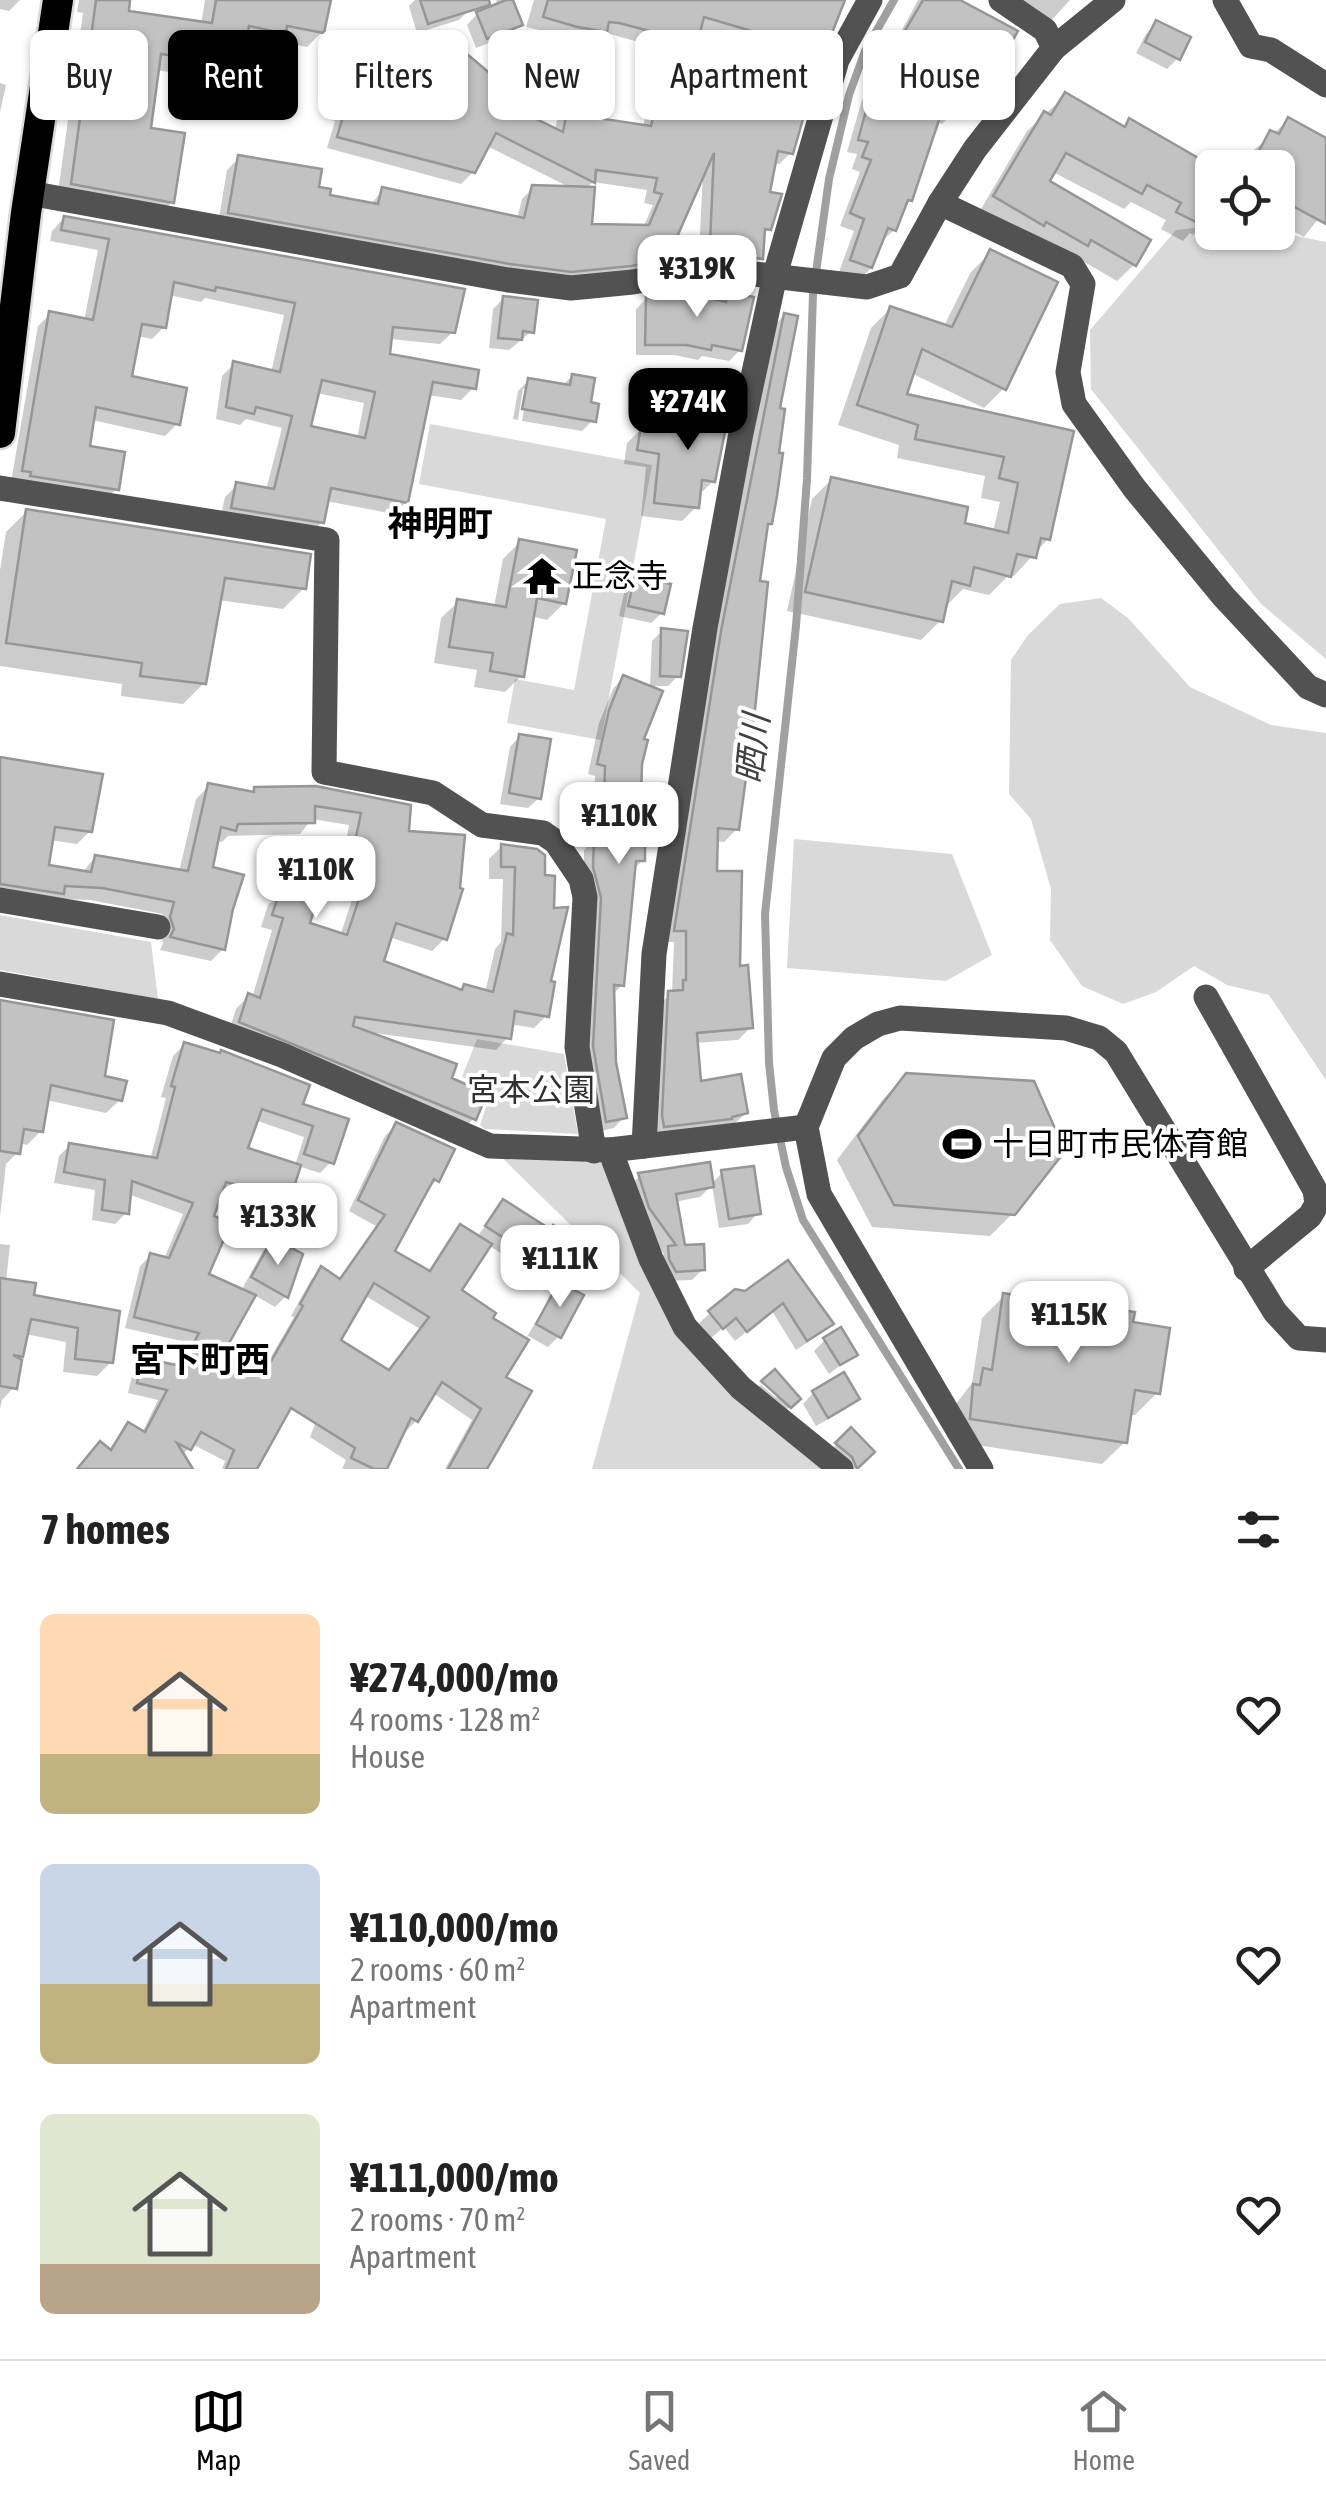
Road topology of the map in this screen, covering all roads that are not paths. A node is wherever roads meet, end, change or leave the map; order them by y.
1 (58, 0) edge
2 (870, 0) edge
3 (1002, 0) edge
4 (1113, 0) edge
5 (1224, 0) edge
6 (1242, 0) edge
7 (1054, 48) junction
8 (1270, 50) junction
9 (1326, 85) edge
10 (30, 193) junction
11 (940, 203) junction
12 (786, 276) junction
13 (0, 433) edge
14 (0, 488) edge
15 (1326, 695) edge
16 (0, 900) edge
17 (158, 927) dead end
18 (0, 984) edge
19 (1206, 997) dead end
20 (799, 1128) junction
21 (644, 1146) junction
22 (602, 1151) junction
23 (1246, 1269) junction
24 (1326, 1340) edge
25 (841, 1469) edge
26 (981, 1469) edge

1 - 10 highway
2 - 12 street
3 - 7 street
4 - 7 street
5 - 8 street
6 - 8 street
7 - 11 street
8 - 9 street
10 - 12 street
10 - 13 highway
11 - 12 street
11 - 15 street
12 - 21 street
14 - 22 street
16 - 17 street
18 - 22 street
19 - 23 street
20 - 21 street
20 - 23 street
20 - 26 street
21 - 22 street
22 - 25 street
23 - 24 street

